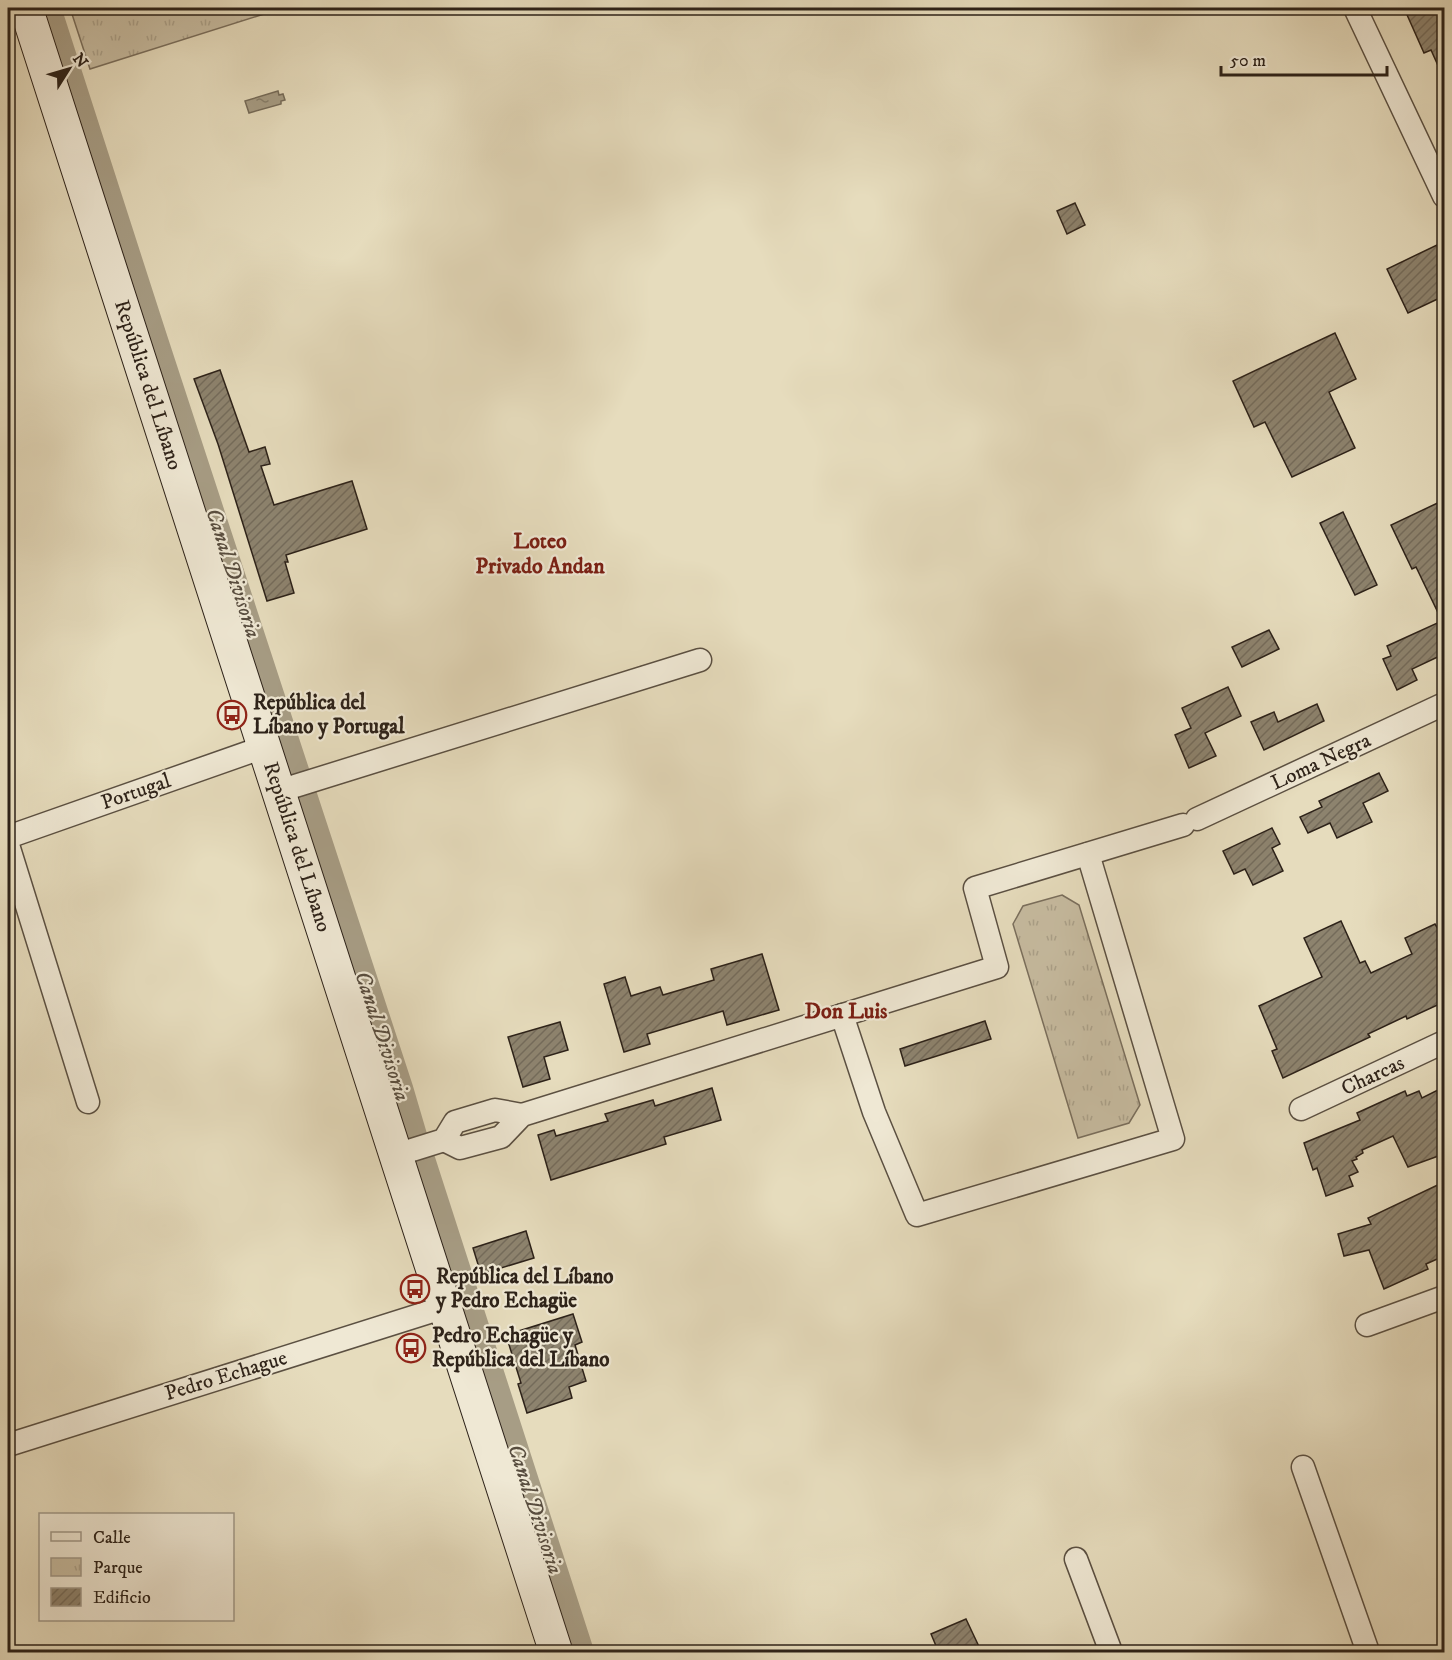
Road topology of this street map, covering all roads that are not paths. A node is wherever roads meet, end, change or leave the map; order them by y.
1 (26, 8) edge
2 (1355, 8) edge
3 (1444, 196) edge
4 (700, 660) dead end
5 (1444, 704) edge
6 (264, 747) junction
7 (279, 791) junction
8 (8, 837) edge
9 (8, 845) edge
10 (1088, 854) junction
11 (842, 1015) junction
12 (1444, 1042) edge
13 (88, 1102) dead end
14 (1300, 1110) dead end
15 (396, 1155) junction
16 (1444, 1297) edge
17 (445, 1307) junction
18 (1367, 1325) dead end
19 (8, 1445) edge
20 (1303, 1467) dead end
21 (1076, 1559) dead end
22 (556, 1653) edge
23 (1111, 1653) edge
24 (1368, 1653) edge

1 - 6 main road, República del Líbano
2 - 3 street
4 - 7 street
5 - 10 street, Loma Negra
6 - 7 main road, República del Líbano
6 - 8 street, Portugal
7 - 15 main road, República del Líbano
9 - 13 street
10 - 11 street, Loma Negra
10 - 11 street
11 - 15 street
12 - 14 street, Charcas
15 - 17 main road, República del Líbano
16 - 18 street
17 - 19 street, Pedro Echague
17 - 22 main road, República del Líbano
20 - 24 street
21 - 23 street

